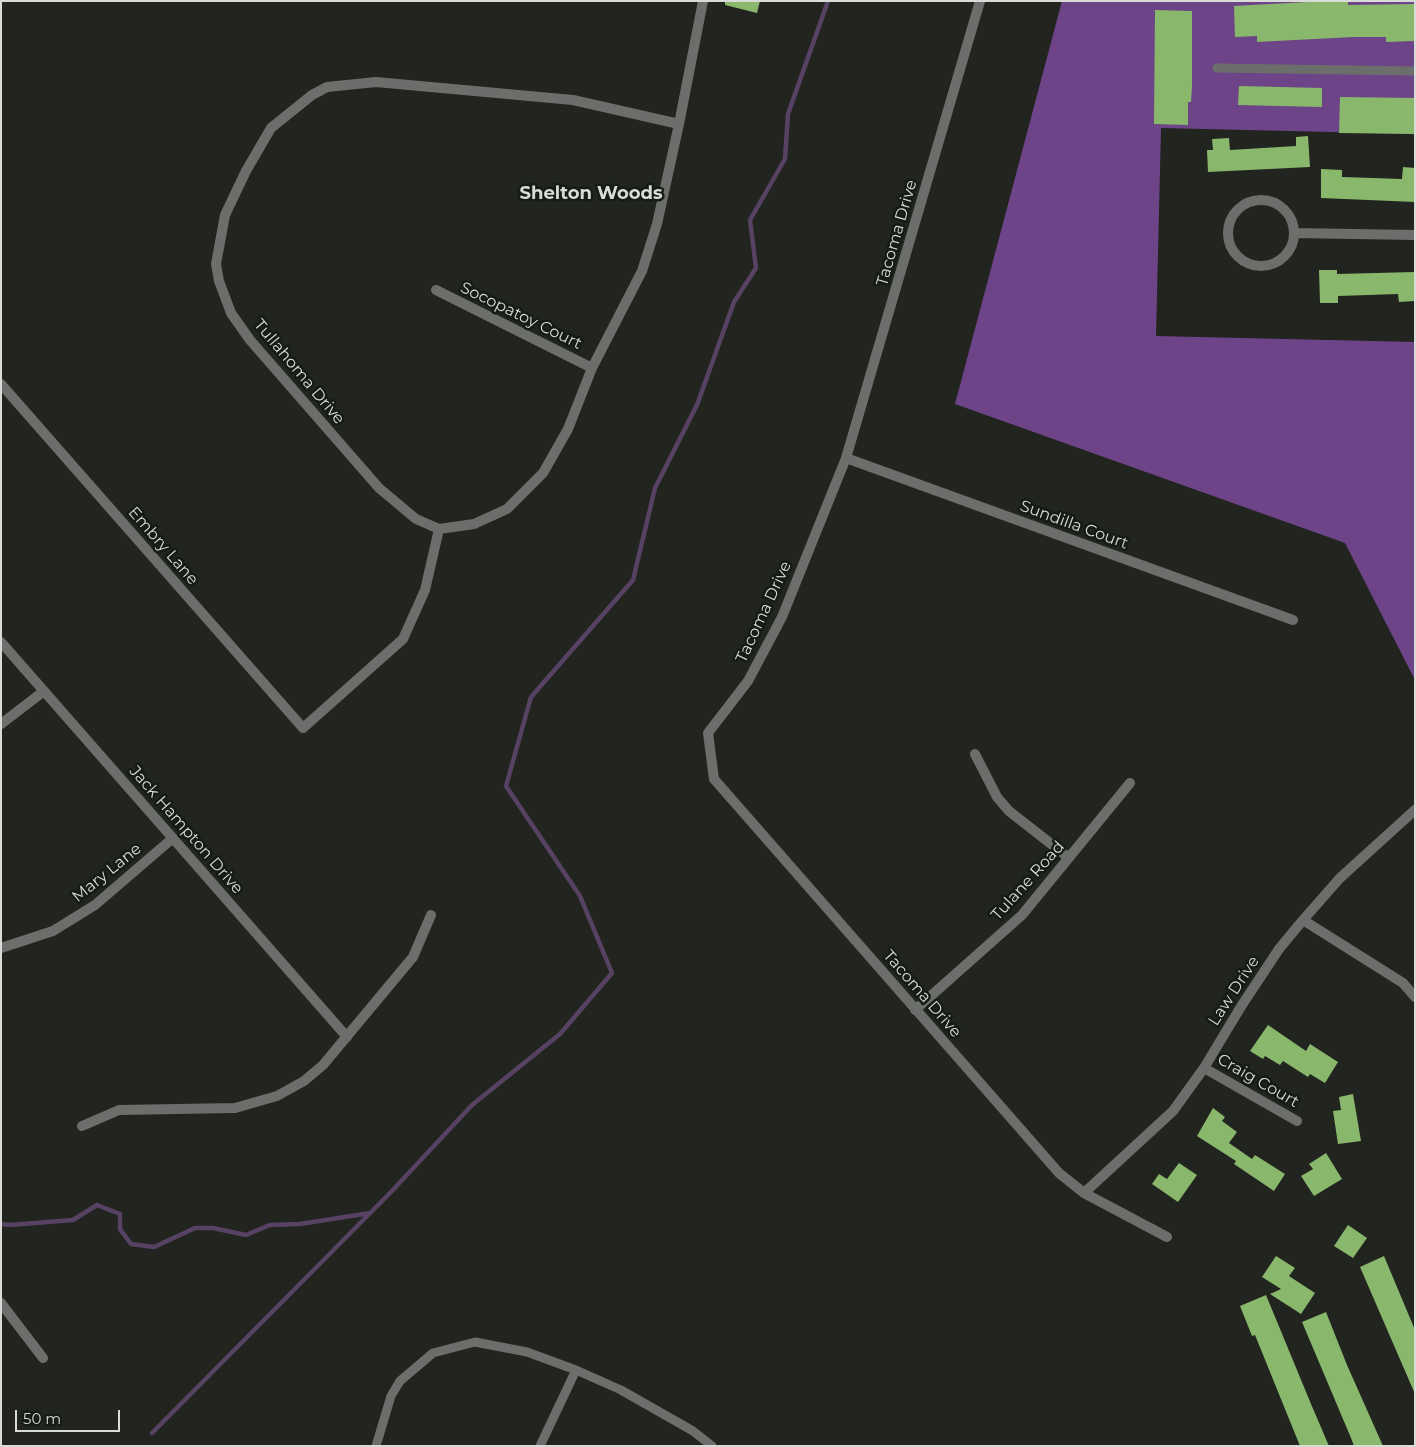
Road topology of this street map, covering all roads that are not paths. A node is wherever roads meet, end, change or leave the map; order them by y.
1 (703, 1) edge
2 (980, 1) edge
3 (1217, 68) dead end
4 (1415, 71) edge
5 (679, 124) junction
6 (1294, 234) junction
7 (1415, 235) edge
8 (436, 290) dead end
9 (592, 368) junction
10 (1, 384) edge
11 (846, 458) junction
12 (439, 529) junction
13 (1293, 620) dead end
14 (1, 642) edge
15 (44, 691) junction
16 (1, 724) edge
17 (975, 754) dead end
18 (1130, 783) dead end
19 (1415, 810) edge
20 (173, 838) junction
21 (1069, 858) junction
22 (431, 915) dead end
23 (1302, 920) junction
24 (1, 948) edge
25 (1415, 997) edge
26 (915, 1010) junction
27 (347, 1037) junction
28 (1204, 1068) junction
29 (1297, 1121) dead end
30 (82, 1126) dead end
31 (1084, 1193) junction
32 (1167, 1237) dead end
33 (1, 1303) edge
34 (43, 1358) dead end
35 (576, 1370) junction
36 (376, 1446) edge
37 (540, 1446) edge
38 (712, 1446) edge

1 - 5 street
2 - 11 street, Tacoma Drive
3 - 4 lane
5 - 9 street
5 - 12 street, Tullahoma Drive
6 - 6 street
6 - 7 street
8 - 9 street, Socopatoy Court
9 - 12 street
10 - 12 street, Embry Lane
11 - 13 street, Sundilla Court
11 - 26 street, Tacoma Drive
14 - 15 street, Jack Hampton Drive
15 - 16 street
15 - 20 street, Jack Hampton Drive
17 - 21 street
18 - 21 street, Tulane Road
19 - 23 street, Law Drive
20 - 24 street, Mary Lane
20 - 27 street, Jack Hampton Drive
21 - 26 street, Tulane Road
22 - 27 street
23 - 25 street
23 - 28 street, Law Drive
26 - 31 street, Tacoma Drive
27 - 30 street
28 - 29 street, Craig Court
28 - 31 street, Law Drive
31 - 32 street, Tacoma Drive
33 - 34 street
35 - 36 lane
35 - 37 lane
35 - 38 lane

